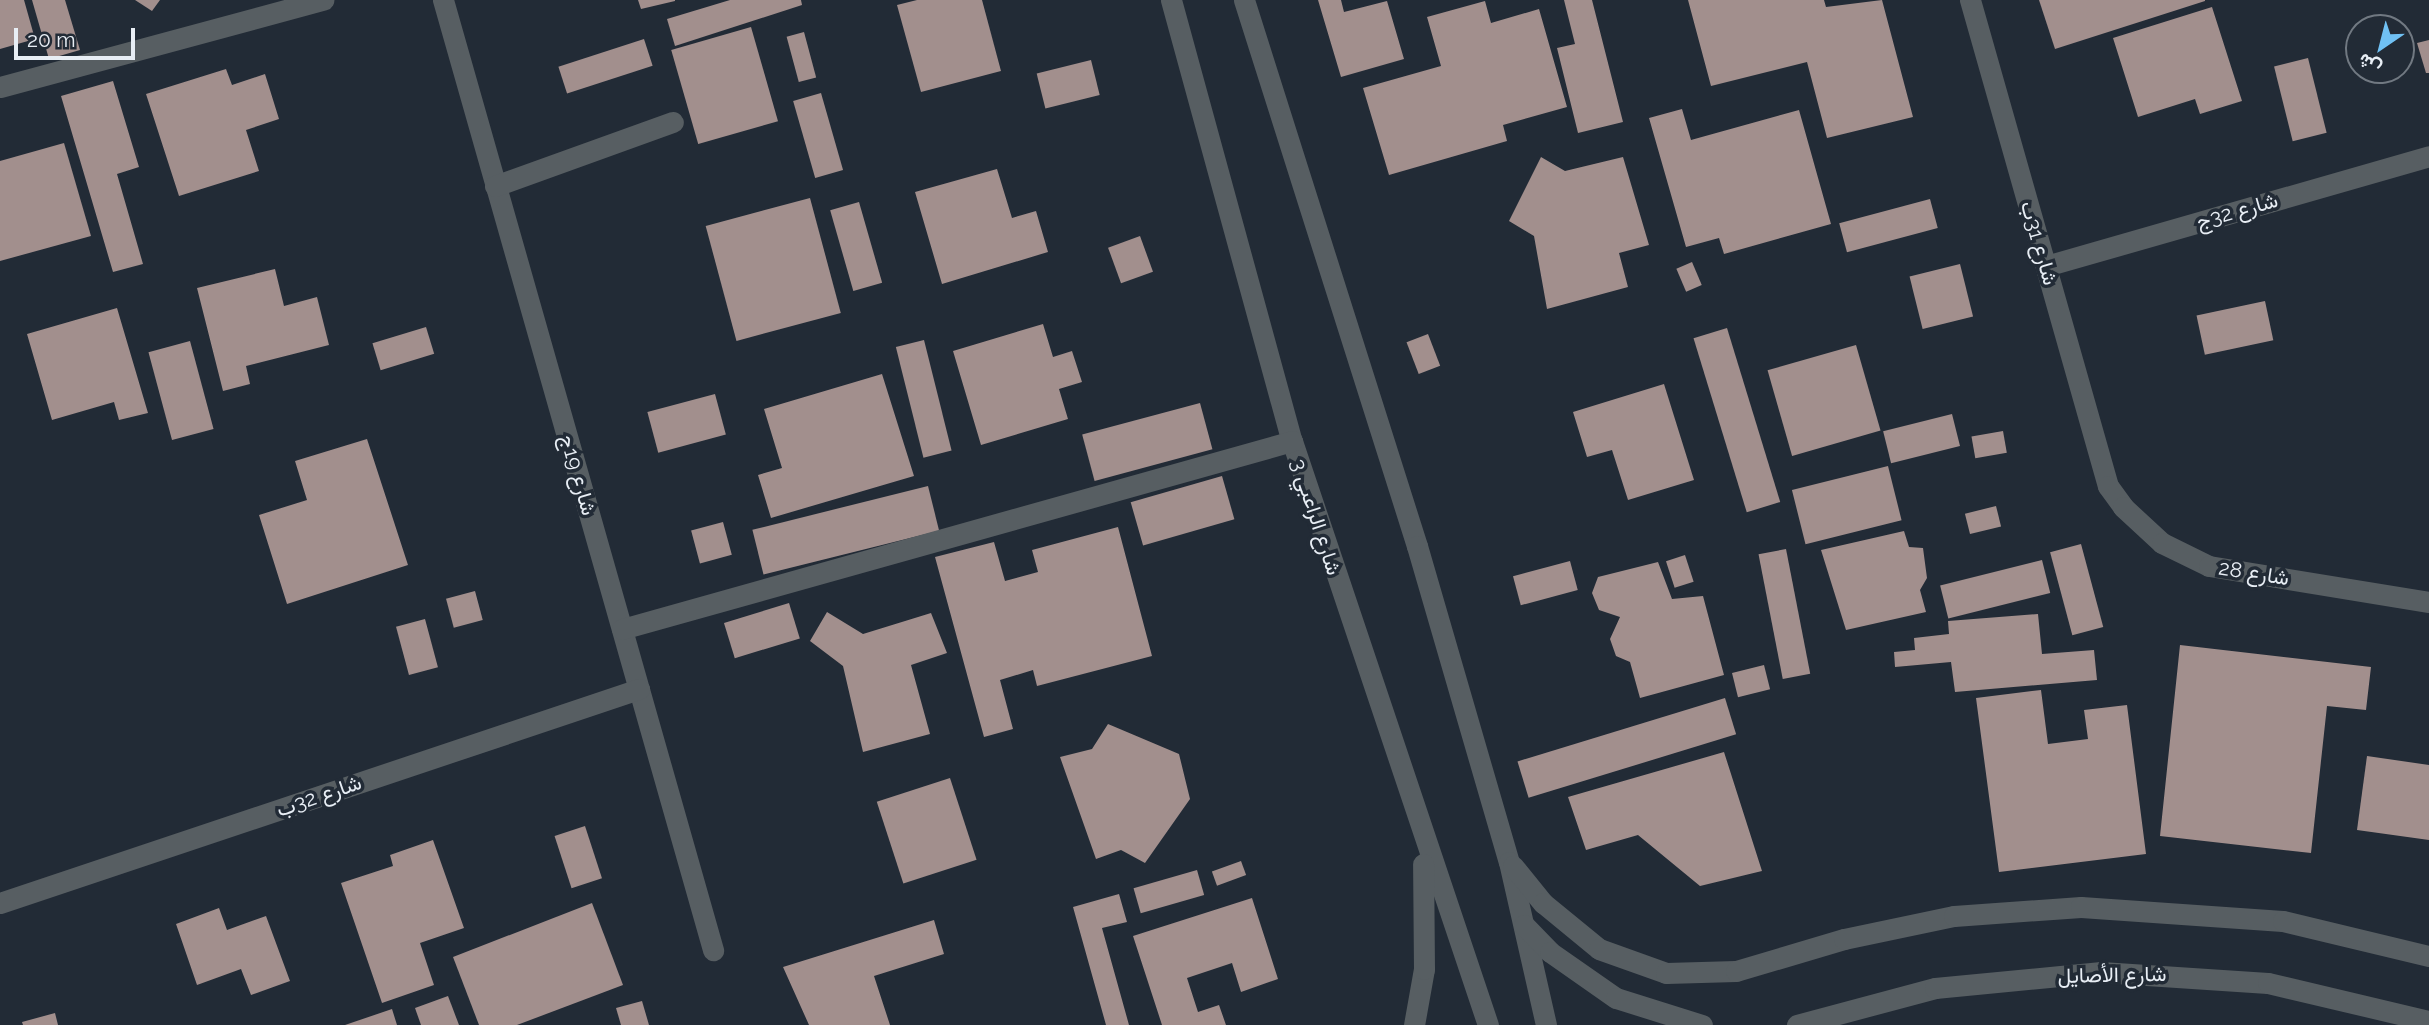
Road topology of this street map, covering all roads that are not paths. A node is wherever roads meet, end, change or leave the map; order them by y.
1 (323, 0) edge
2 (443, 0) edge
3 (1171, 0) edge
4 (1244, 0) edge
5 (1970, 0) edge
6 (0, 87) edge
7 (673, 121) dead end
8 (2429, 156) edge
9 (495, 186) junction
10 (2046, 266) junction
11 (1292, 441) junction
12 (2108, 485) joint
13 (2429, 602) edge
14 (622, 629) junction
15 (639, 689) junction
16 (1415, 820) junction
17 (1509, 862) junction
18 (0, 903) edge
19 (1523, 923) junction
20 (713, 950) dead end
21 (2429, 956) edge
22 (2429, 1021) edge
23 (1414, 1025) edge
24 (1488, 1025) edge
25 (1546, 1025) edge
26 (1702, 1025) edge
27 (1797, 1025) edge

1 - 6 street
2 - 9 street, شارع 19ج
3 - 11 street, شارع الراعبي 3
4 - 17 street
5 - 10 street, شارع 31ب
7 - 9 street
8 - 10 street, شارع 32ج
9 - 14 street, شارع 19ج
10 - 12 street, شارع 31ب
11 - 14 street
11 - 16 street, شارع الراعبي 3
12 - 13 street, شارع 28
14 - 15 street, شارع 19ج
15 - 18 street, شارع 32ب
15 - 20 street, شارع 19ج
16 - 23 street
16 - 24 street, شارع الراعبي 3
17 - 19 street
17 - 21 street
19 - 25 street
19 - 26 street
22 - 27 street, شارع الأصايل

